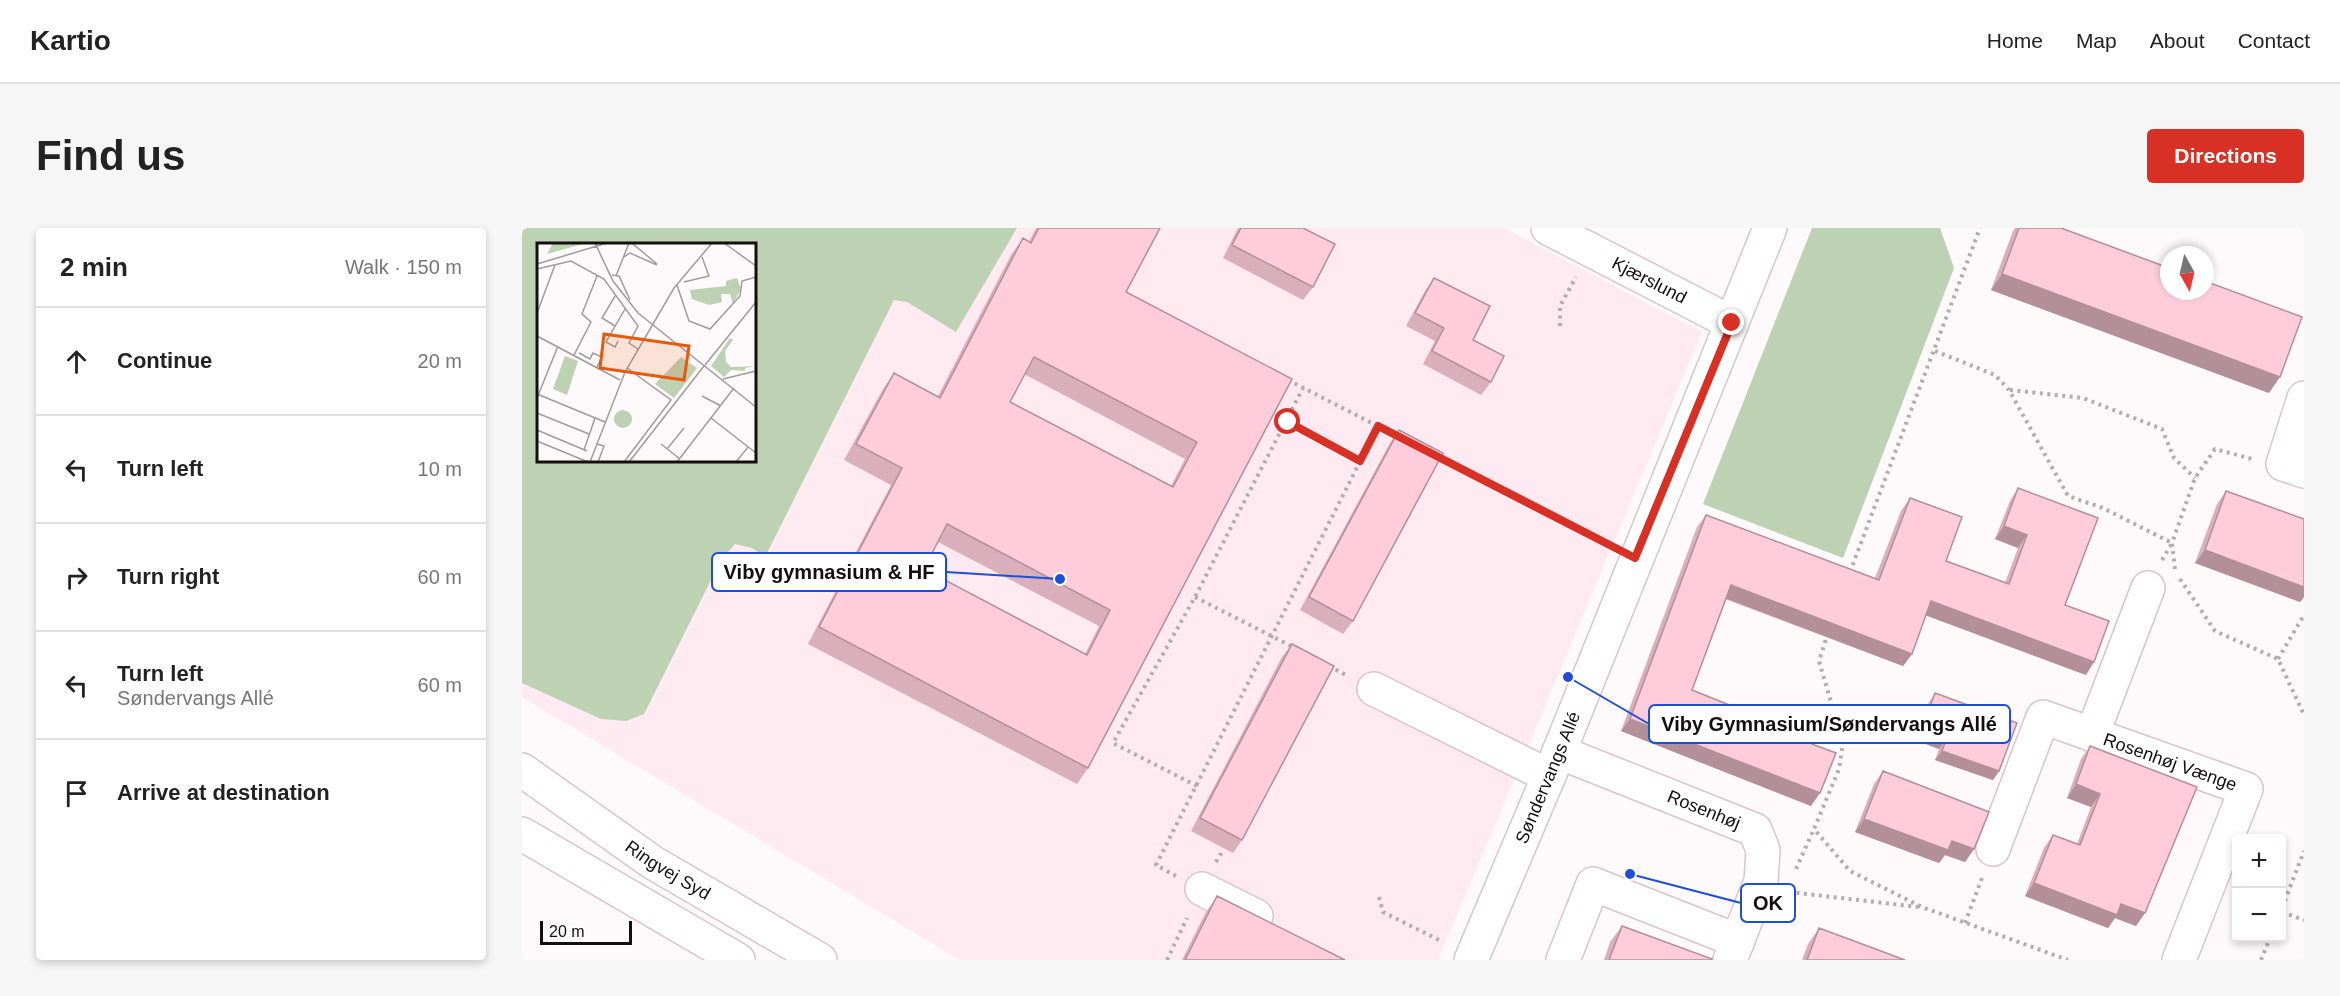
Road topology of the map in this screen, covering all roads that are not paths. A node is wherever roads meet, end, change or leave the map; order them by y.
1 (1770, 228) edge
2 (1568, 236) edge
3 (1732, 323) junction
4 (2304, 398) edge
5 (2304, 471) edge
6 (2148, 588) dead end
7 (1374, 689) road end
8 (2092, 735) junction
9 (1554, 764) junction
10 (522, 770) edge
11 (522, 834) edge
12 (1993, 849) road end
13 (1202, 889) dead end
14 (1283, 929) edge
15 (1734, 950) edge
16 (1459, 952) edge
17 (738, 960) edge
18 (820, 960) edge
19 (1563, 960) edge
20 (2179, 960) edge

1 - 3 street, Søndervangs Allé
2 - 3 street, Kjærslund
3 - 9 street, Søndervangs Allé
4 - 5 street
6 - 8 street, Rosenhøj Vænge
7 - 9 street, Rosenhøj
8 - 12 street, Rosenhøj Vænge
8 - 20 street, Rosenhøj Vænge
9 - 15 street, Rosenhøj
9 - 16 street, Søndervangs Allé
10 - 18 street, Ringvej Syd
11 - 17 street
13 - 14 street
15 - 19 street

